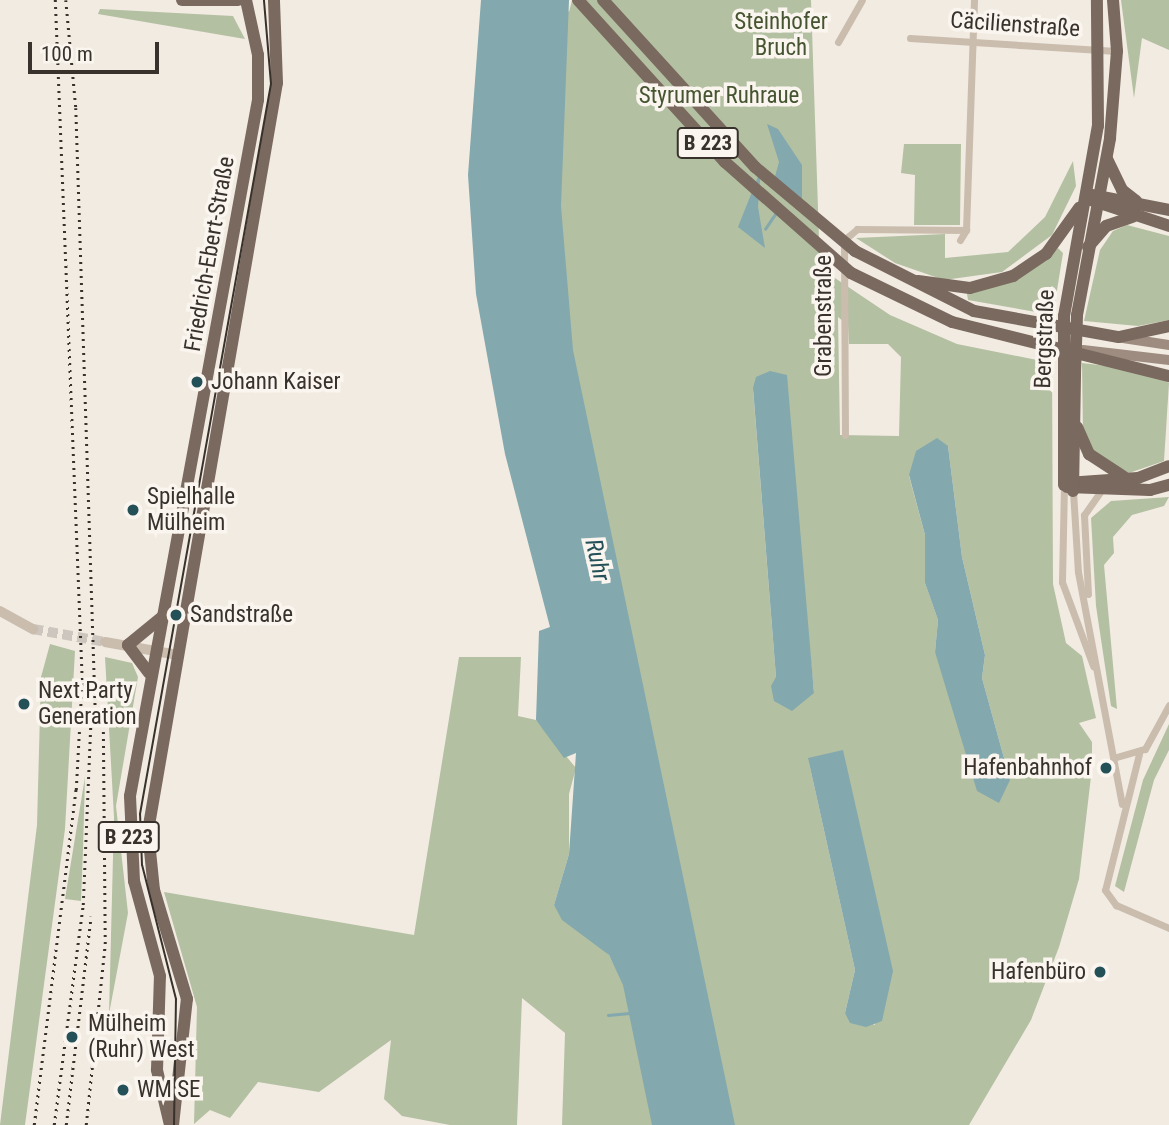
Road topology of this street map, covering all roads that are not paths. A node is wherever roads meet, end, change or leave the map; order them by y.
1 (182, 0) edge
2 (239, 0) edge
3 (246, 0) edge
4 (274, 0) edge
5 (578, 0) edge
6 (603, 0) edge
7 (862, 0) edge
8 (974, 0) edge
9 (1097, 0) edge
10 (1113, 0) edge
11 (910, 38) dead end
12 (971, 40) junction
13 (838, 42) dead end
14 (1102, 50) junction
15 (1117, 51) junction
16 (1107, 158) junction
17 (1085, 196) junction
18 (1098, 199) junction
19 (1137, 210) junction
20 (1169, 210) edge
21 (1168, 225) edge
22 (966, 230) junction
23 (960, 240) dead end
24 (1087, 247) junction
25 (881, 267) junction
26 (1070, 315) junction
27 (1169, 326) edge
28 (1119, 337) junction
29 (1169, 345) edge
30 (1063, 349) junction
31 (1169, 360) edge
32 (1069, 372) junction
33 (1169, 376) edge
34 (1074, 416) junction
35 (845, 435) dead end
36 (1169, 466) edge
37 (1126, 478) junction
38 (1070, 485) junction
39 (1169, 485) edge
40 (1101, 491) junction
41 (1088, 609) junction
42 (0, 611) edge
43 (162, 617) junction
44 (33, 629) tunnel mouth
45 (104, 642) tunnel mouth
46 (128, 645) junction
47 (154, 650) junction
48 (178, 655) junction
49 (149, 673) junction
50 (1097, 676) junction
51 (1169, 705) edge
52 (1139, 754) junction
53 (1112, 758) junction
54 (1122, 804) junction
55 (1169, 928) edge
56 (171, 1125) edge

1 - 2 main road
3 - 43 main road, Friedrich-Ebert-Straße / B 223
4 - 48 main road, Friedrich-Ebert-Straße / B 223
5 - 30 main road, B 223, bridge
6 - 25 main road, B 223, bridge
7 - 13 street
8 - 12 street
9 - 14 main road, Bergstraße
10 - 15 main road, Bergstraße
11 - 12 street, Cäcilienstraße
12 - 14 street, Cäcilienstraße
12 - 22 street
14 - 15 street, Cäcilienstraße
14 - 17 main road, Bergstraße
15 - 16 main road, Bergstraße
16 - 18 main road, Bergstraße
16 - 19 main road
17 - 18 main road
17 - 25 main road, B 223
17 - 26 main road, Bergstraße
18 - 19 main road
18 - 24 main road, Bergstraße
19 - 20 main road
19 - 21 main road
19 - 24 main road
22 - 23 street
22 - 35 street, Grabenstraße
24 - 26 main road, Bergstraße
25 - 28 main road, B 223
26 - 32 main road, Bergstraße, bridge
27 - 28 main road
28 - 29 main road
30 - 31 main road
30 - 33 main road, B 223
32 - 34 main road, Bergstraße
32 - 38 main road, Bergstraße
34 - 37 main road
34 - 38 main road, Bergstraße
36 - 37 main road
37 - 38 main road
38 - 40 main road
38 - 41 street, Bergstraße
38 - 50 street, Bergstraße
39 - 40 main road
40 - 41 street
41 - 50 street, Bergstraße
42 - 44 street
43 - 46 main road
43 - 47 main road, Friedrich-Ebert-Straße / B 223
45 - 46 street
46 - 47 street
46 - 49 main road
47 - 48 street
47 - 49 main road, Friedrich-Ebert-Straße / B 223
48 - 56 main road, Friedrich-Ebert-Straße / B 223
49 - 56 main road, Friedrich-Ebert-Straße / B 223
50 - 53 street, Bergstraße
51 - 52 street
52 - 53 street
52 - 54 street
53 - 54 street, Bergstraße
54 - 55 street

